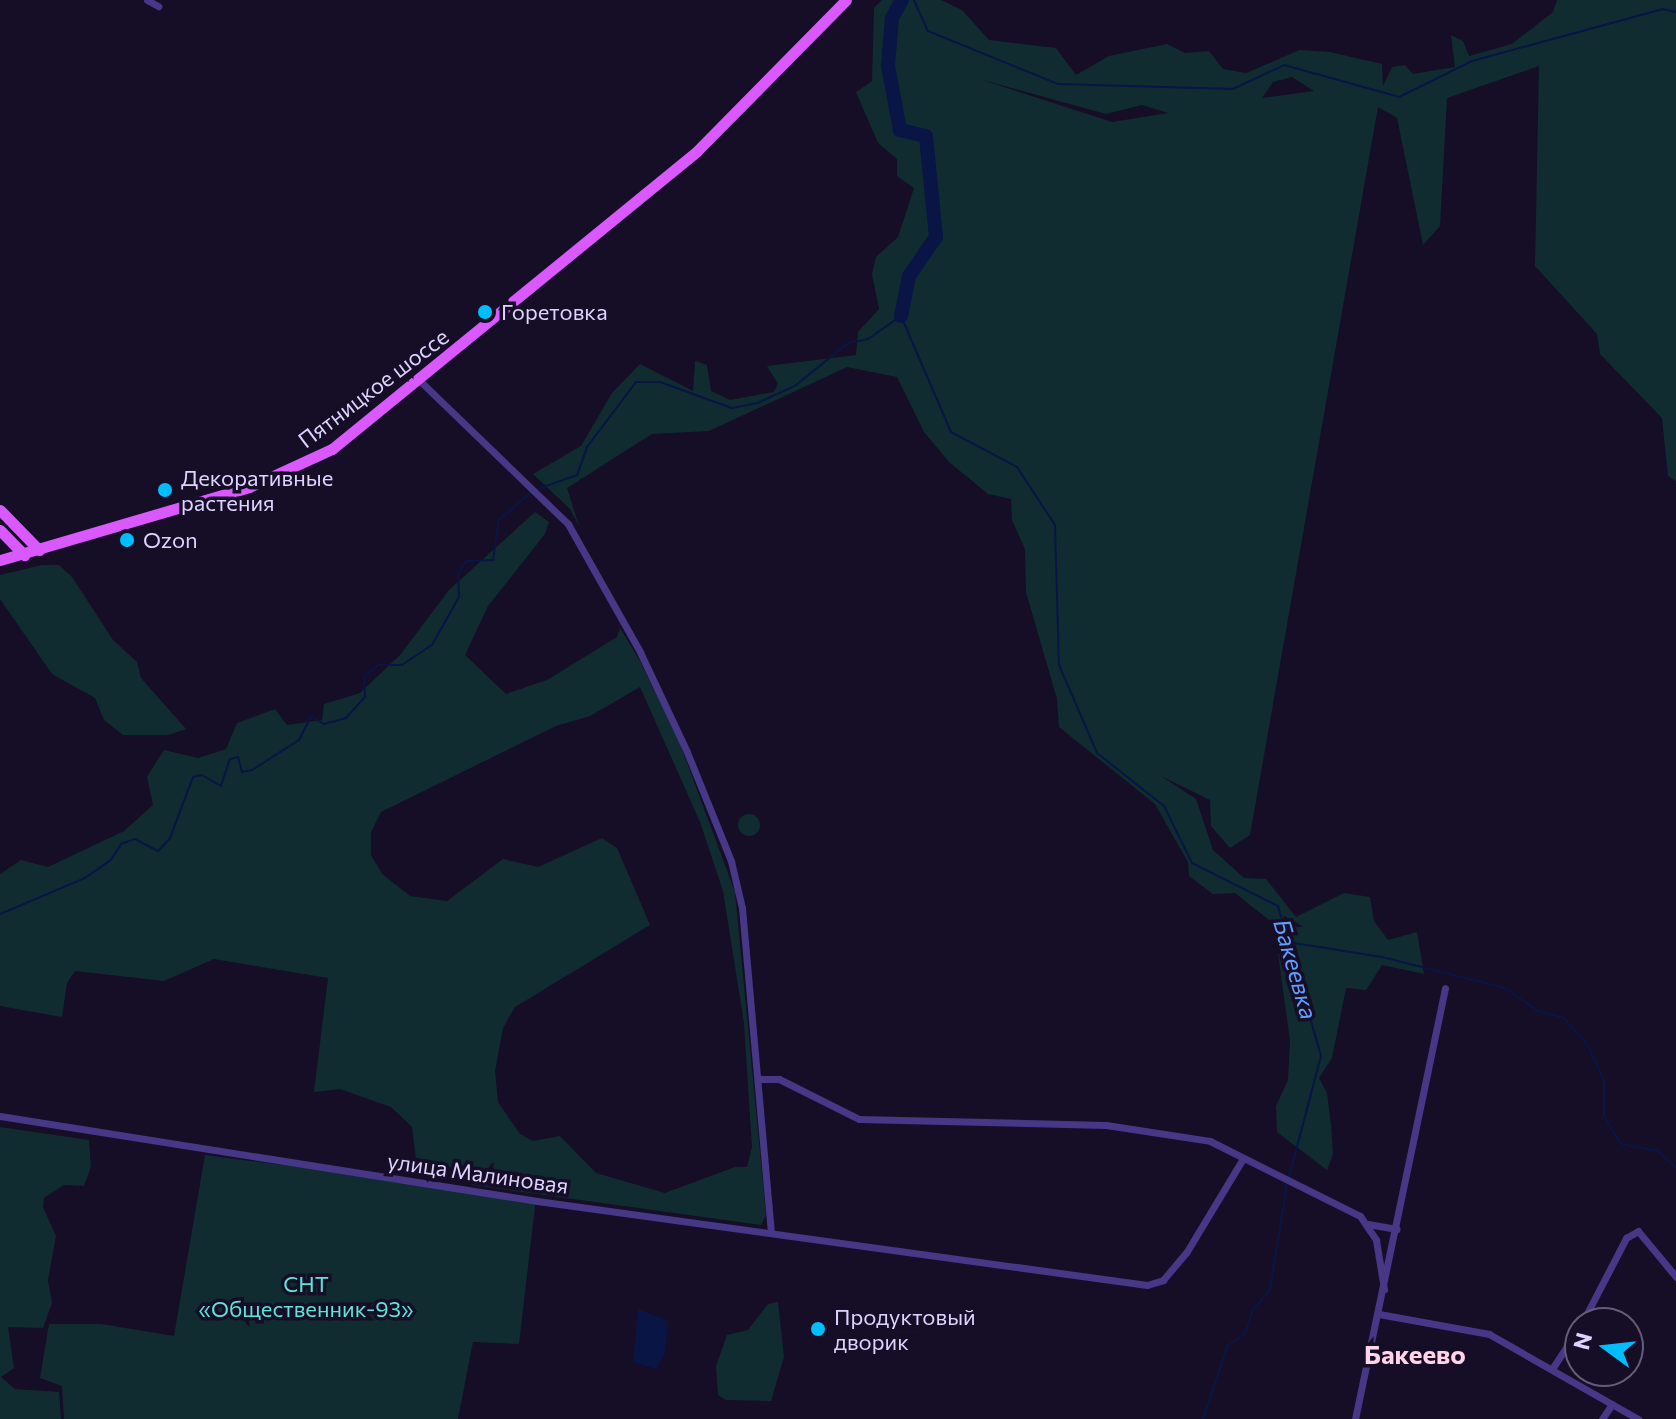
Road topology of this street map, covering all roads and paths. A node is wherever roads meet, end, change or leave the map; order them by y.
1 (147, 0) edge
2 (846, 0) edge
3 (158, 6) dead end
4 (420, 381) junction
5 (0, 510) edge
6 (0, 530) edge
7 (39, 550) junction
8 (24, 555) junction
9 (0, 560) edge
10 (1445, 988) dead end
11 (759, 1079) junction
12 (0, 1116) edge
13 (1242, 1160) junction
14 (1366, 1224) junction
15 (1397, 1229) junction
16 (771, 1232) junction
17 (1676, 1277) edge
18 (1384, 1289) junction
19 (1590, 1307) edge
20 (1379, 1314) junction
21 (1564, 1351) edge
22 (1552, 1369) junction
23 (1612, 1404) junction
24 (1355, 1419) edge
25 (1602, 1419) edge
26 (1638, 1419) edge

1 - 3 street
2 - 4 main road, Пятницкое шоссе
4 - 7 main road, Пятницкое шоссе
4 - 11 street
5 - 7 main road
6 - 8 main road
7 - 8 main road, Пятницкое шоссе
8 - 9 main road, Пятницкое шоссе
10 - 15 street
11 - 13 street
11 - 16 street
12 - 16 street, улица Малиновая
13 - 14 street
13 - 16 street, улица Малиновая
14 - 15 street
14 - 18 street
15 - 18 street
17 - 19 street
18 - 20 street
20 - 22 street
20 - 24 street
21 - 22 street
22 - 23 street
23 - 25 street
23 - 26 street

